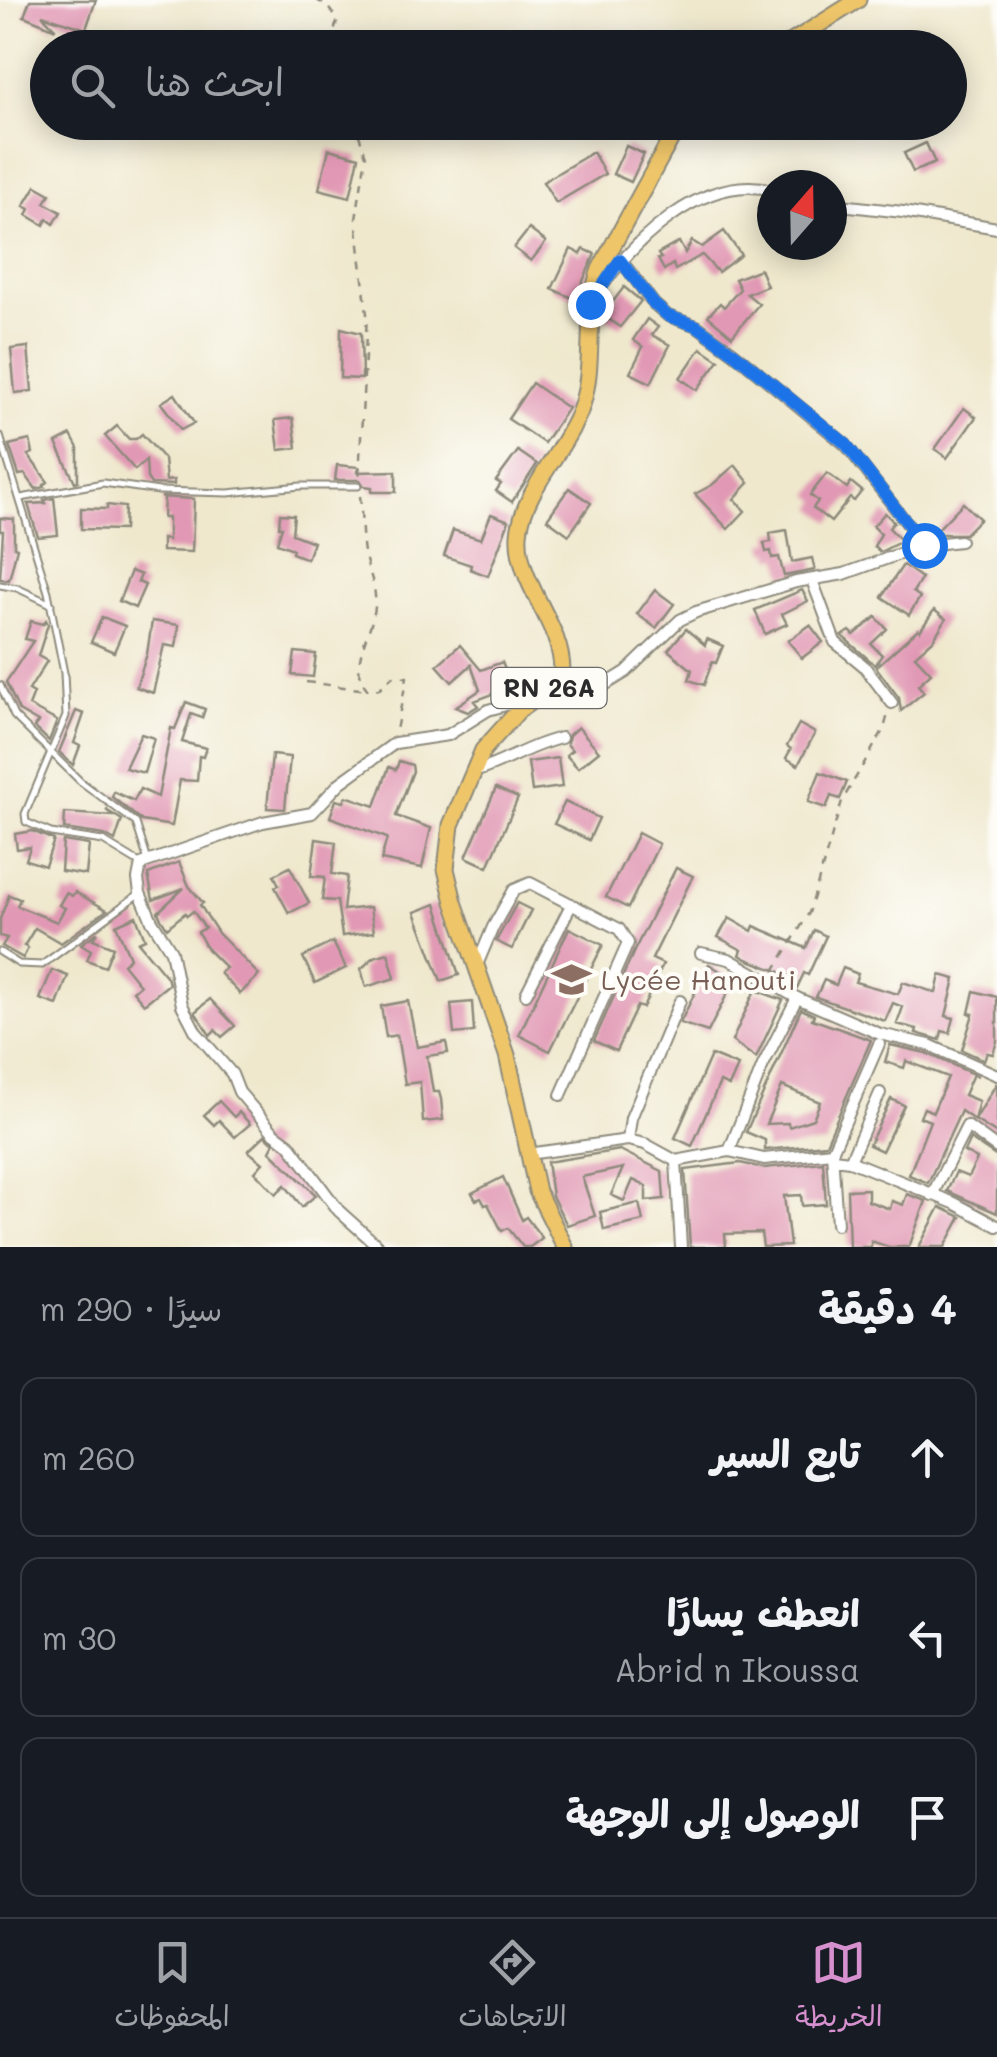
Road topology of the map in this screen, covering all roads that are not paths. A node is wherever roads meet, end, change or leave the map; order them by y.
1 (858, 0) edge
2 (810, 30) edge
3 (670, 140) edge
4 (757, 189) edge
5 (847, 206) edge
6 (997, 228) edge
7 (620, 260) junction
8 (590, 304) junction
9 (0, 436) edge
10 (358, 486) road end
11 (21, 498) junction
12 (960, 542) dead end
13 (924, 545) junction
14 (812, 580) junction
15 (0, 584) edge
16 (51, 604) junction
17 (0, 685) edge
18 (541, 694) junction
19 (892, 702) road end
20 (561, 738) dead end
21 (50, 753) junction
22 (473, 772) junction
23 (144, 862) junction
24 (140, 893) junction
25 (571, 905) junction
26 (0, 952) edge
27 (702, 953) dead end
28 (477, 966) junction
29 (526, 994) dead end
30 (797, 998) junction
31 (680, 1001) dead end
32 (879, 1044) dead end
33 (997, 1075) edge
34 (880, 1093) dead end
35 (561, 1096) dead end
36 (628, 1140) junction
37 (997, 1148) edge
38 (729, 1151) junction
39 (528, 1154) junction
40 (832, 1156) junction
41 (676, 1161) junction
42 (850, 1161) junction
43 (932, 1195) junction
44 (837, 1224) dead end
45 (997, 1226) edge
46 (379, 1247) edge
47 (565, 1247) edge
48 (682, 1247) edge

1 - 2 main road
3 - 8 main road, RN 26A
4 - 7 street
5 - 6 street
7 - 8 street
7 - 13 street
8 - 18 main road, RN 26A
9 - 11 lane
10 - 11 lane
11 - 16 lane
12 - 13 street
13 - 14 street
14 - 18 street
14 - 19 street
15 - 16 lane
16 - 21 lane
17 - 21 lane
18 - 22 main road, RN 26A
18 - 23 street
20 - 22 street
21 - 23 lane
21 - 23 lane
22 - 28 main road, RN 26A
23 - 24 street
24 - 26 lane
24 - 46 street
25 - 28 street
25 - 29 street
25 - 35 street
27 - 30 street
28 - 39 main road, RN 26A
30 - 33 street
30 - 38 street
31 - 36 street
32 - 40 street
34 - 42 street
36 - 39 street
36 - 41 street
37 - 43 street
38 - 40 street
38 - 41 street
39 - 47 main road, RN 26A
40 - 42 street
40 - 44 street
41 - 48 street
42 - 43 street
43 - 45 street

